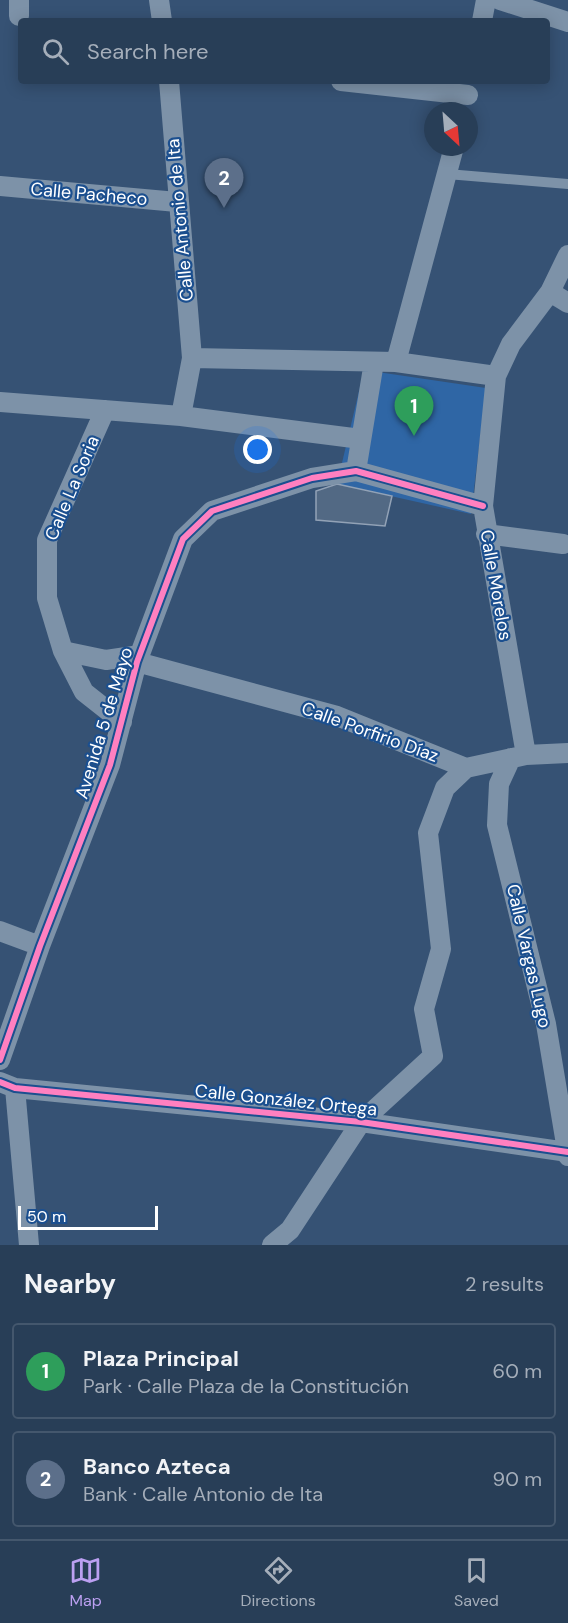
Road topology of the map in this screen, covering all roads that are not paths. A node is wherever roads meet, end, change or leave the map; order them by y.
1 (159, 0) edge
2 (486, 0) edge
3 (500, 0) edge
4 (162, 18) edge
5 (483, 18) edge
6 (568, 22) edge
7 (169, 84) edge
8 (366, 84) edge
9 (468, 96) edge
10 (452, 156) edge
11 (447, 174) junction
12 (568, 184) edge
13 (0, 186) edge
14 (177, 202) junction
15 (568, 255) edge
16 (550, 291) junction
17 (568, 303) edge
18 (192, 358) junction
19 (374, 362) junction
20 (396, 362) junction
21 (496, 376) junction
22 (0, 402) edge
23 (105, 410) junction
24 (181, 416) junction
25 (361, 439) junction
26 (356, 471) junction
27 (483, 506) junction
28 (486, 534) junction
29 (566, 545) edge
30 (63, 651) junction
31 (139, 659) junction
32 (122, 722) junction
33 (568, 753) edge
34 (518, 757) junction
35 (466, 768) junction
36 (0, 932) edge
37 (39, 946) junction
38 (0, 1060) edge
39 (7, 1085) edge
40 (361, 1122) junction
41 (568, 1153) edge
42 (29, 1245) edge
43 (272, 1245) edge

1 - 4 street
2 - 5 street
3 - 6 street
7 - 14 street, Calle Antonio de Ita
8 - 9 street
10 - 11 street
11 - 12 lane
11 - 20 street
13 - 14 street, Calle Pacheco
14 - 18 street, Calle Antonio de Ita
15 - 16 street, Calle Morelos
16 - 17 street
16 - 21 street, Calle Morelos
18 - 19 street
18 - 24 street, Calle Antonio de Ita
19 - 20 street
19 - 25 street
20 - 21 street
21 - 27 street, Calle Morelos
22 - 23 street
23 - 24 street
23 - 30 street, Calle La Soria
24 - 25 street
25 - 26 street
26 - 27 street
26 - 31 street, Avenida 5 de Mayo
27 - 28 street, Calle Morelos
28 - 29 street
28 - 34 street, Calle Morelos
30 - 31 street
30 - 32 street, Calle La Soria
31 - 32 street, Avenida 5 de Mayo
31 - 35 street, Calle Porfirio Díaz
32 - 37 street, Avenida 5 de Mayo
33 - 34 street
34 - 35 street
34 - 41 street, Calle Vargas Lugo
35 - 40 street
36 - 37 street
37 - 38 street, Avenida 5 de Mayo
39 - 40 street, Calle González Ortega
39 - 42 street
40 - 41 street, Calle González Ortega
40 - 43 street

